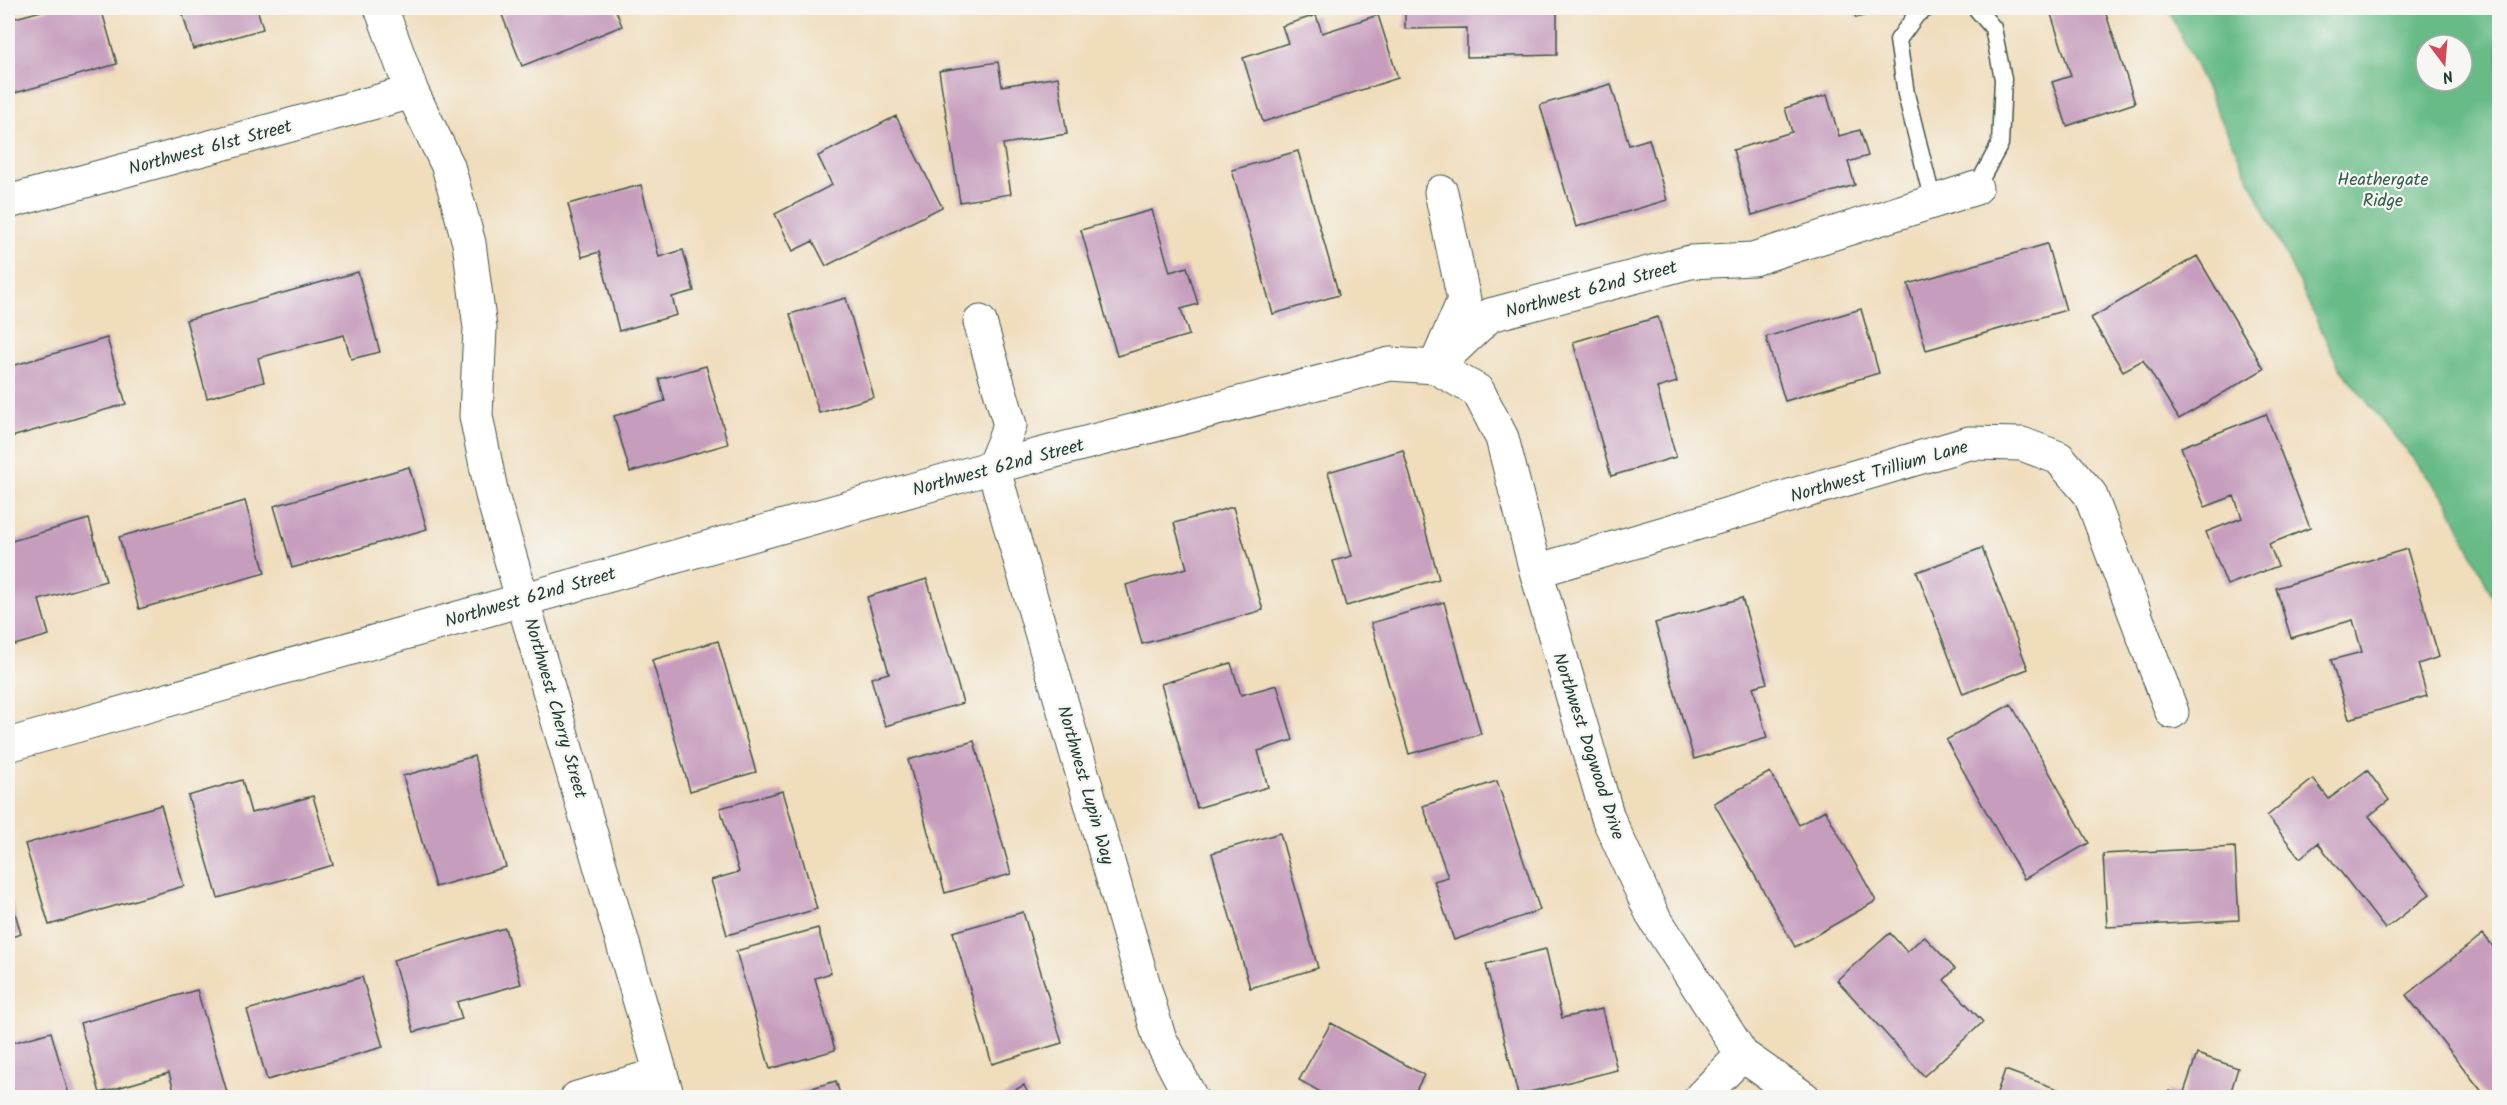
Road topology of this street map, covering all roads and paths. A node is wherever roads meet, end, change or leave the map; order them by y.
1 (381, 8) edge
2 (1928, 8) edge
3 (1976, 8) edge
4 (412, 92) junction
5 (1976, 189) joint
6 (1441, 192) dead end
7 (8, 202) edge
8 (1934, 202) junction
9 (980, 322) dead end
10 (1435, 368) junction
11 (993, 467) junction
12 (1536, 571) junction
13 (524, 599) junction
14 (2172, 712) dead end
15 (8, 745) edge
16 (1742, 1055) junction
17 (665, 1086) edge
18 (577, 1098) edge
19 (1191, 1098) edge
20 (1700, 1098) edge
21 (1804, 1098) edge

1 - 4 street, Northwest Cherry Street
2 - 8 lane
3 - 5 lane
4 - 7 street, Northwest 61st Street
4 - 13 street, Northwest Cherry Street
5 - 8 street, Northwest 62nd Street
6 - 10 street
8 - 10 street, Northwest 62nd Street
9 - 11 street
10 - 11 street, Northwest 62nd Street
10 - 12 street, Northwest Dogwood Drive
11 - 13 street, Northwest 62nd Street
11 - 19 street, Northwest Lupin Way
12 - 14 street, Northwest Trillium Lane
12 - 16 street, Northwest Dogwood Drive
13 - 15 street, Northwest 62nd Street
13 - 17 street, Northwest Cherry Street
16 - 20 street
16 - 21 street, Northwest Dogwood Drive
17 - 18 street

